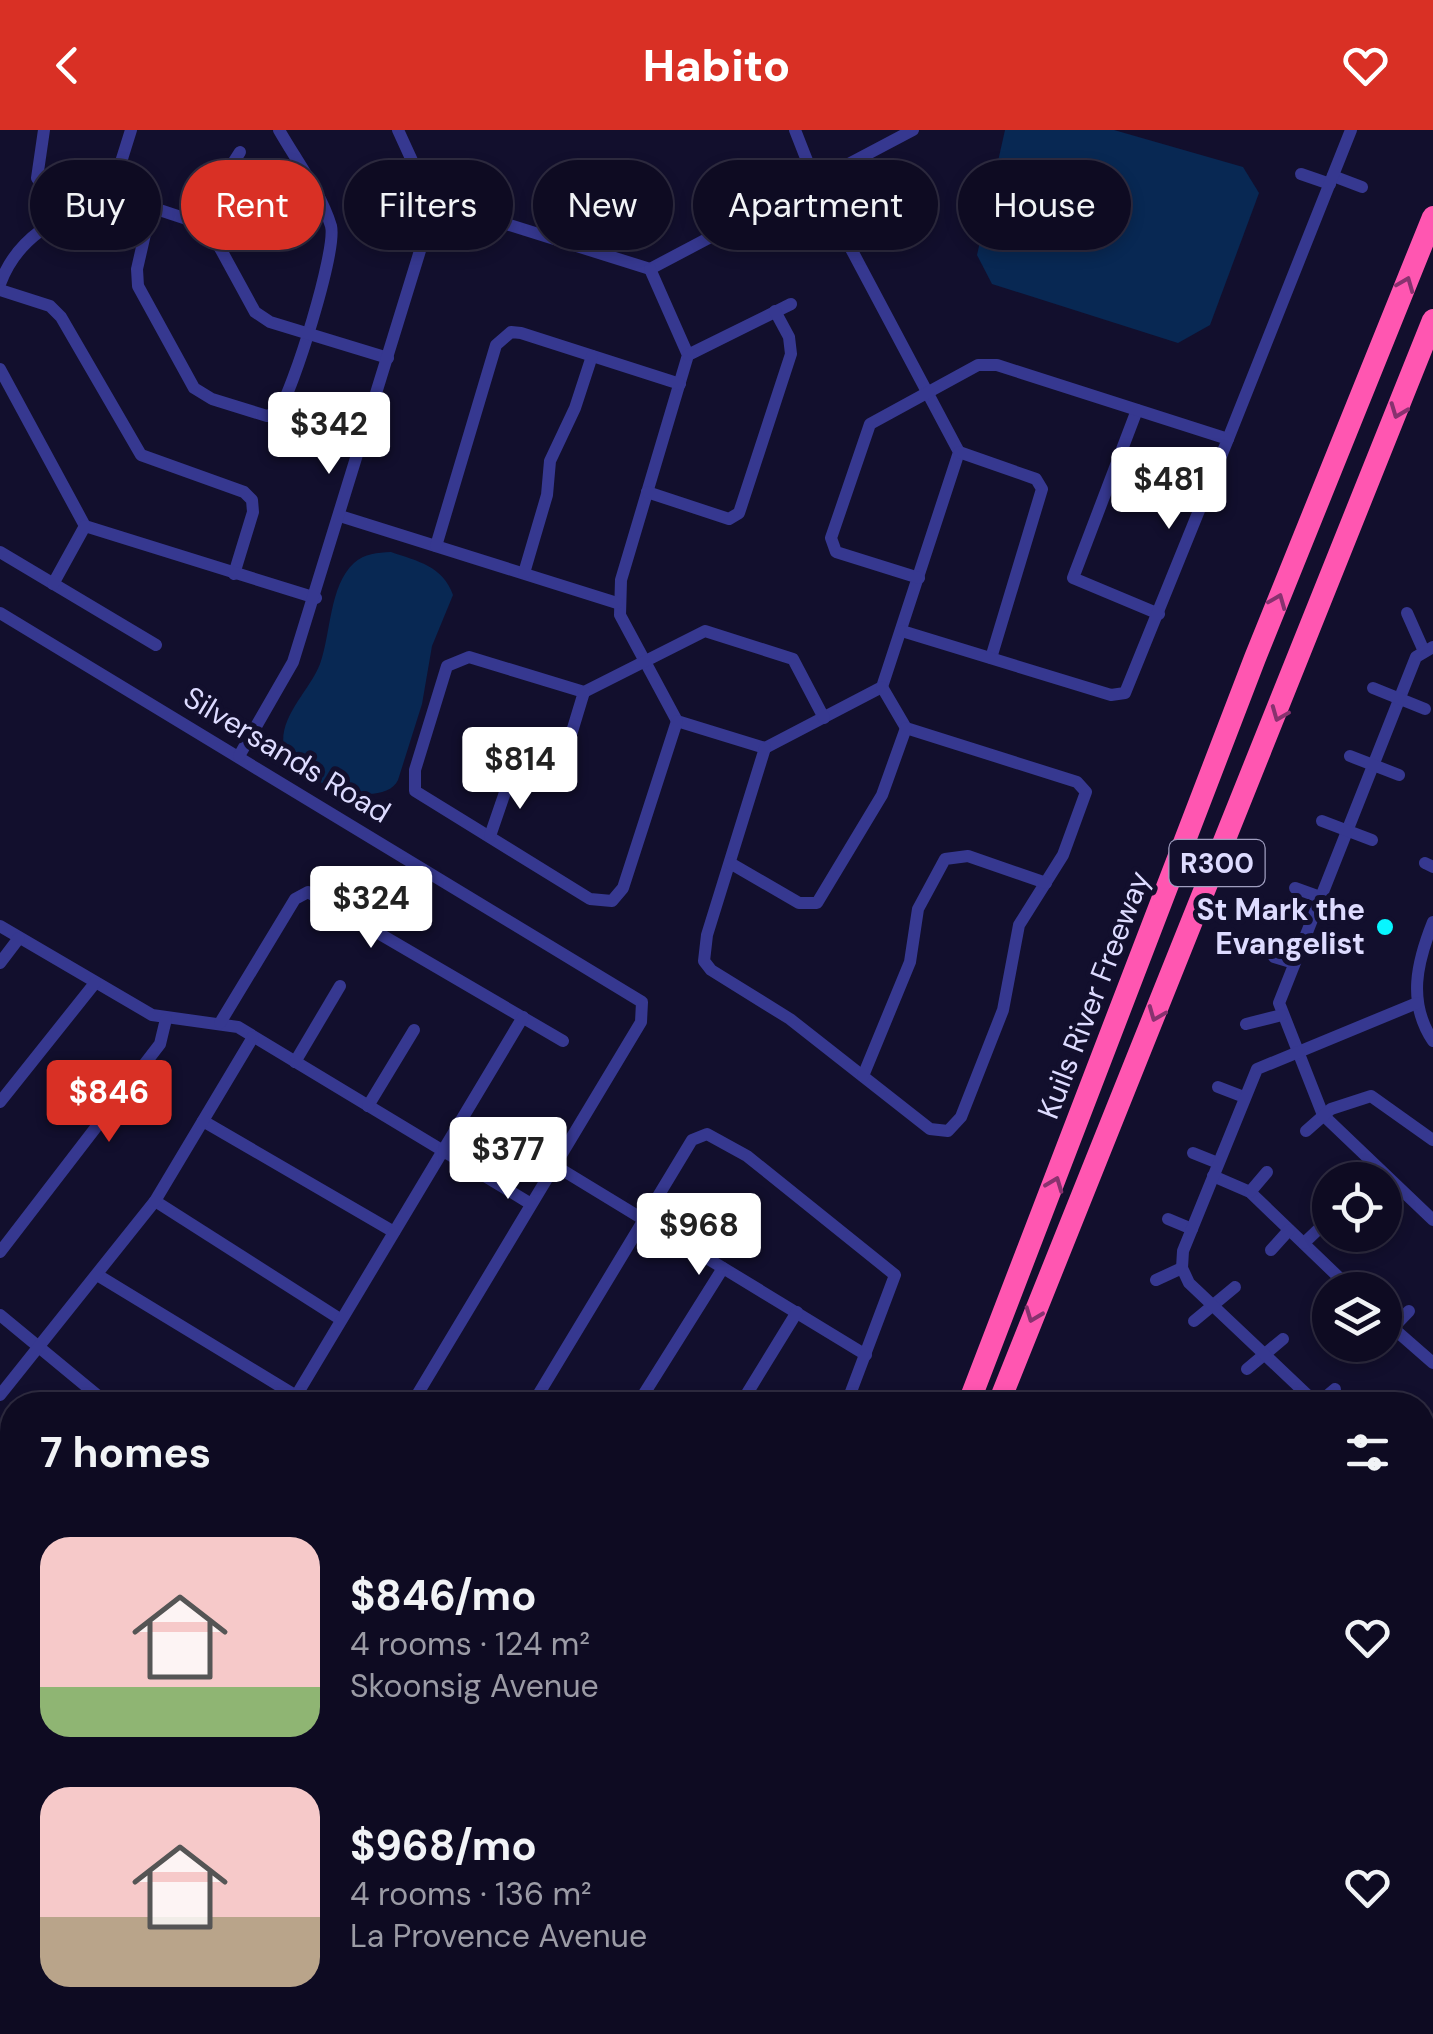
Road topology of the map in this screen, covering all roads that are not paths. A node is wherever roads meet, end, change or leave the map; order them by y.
1 (44, 130) edge
2 (130, 130) edge
3 (279, 130) edge
4 (398, 130) edge
5 (795, 130) edge
6 (913, 130) edge
7 (1352, 130) edge
8 (240, 152) dead end
9 (40, 160) edge
10 (121, 160) edge
11 (235, 160) edge
12 (412, 160) edge
13 (807, 160) edge
14 (855, 160) edge
15 (1301, 174) dead end
16 (1332, 180) junction
17 (1362, 187) dead end
18 (1433, 217) edge
19 (513, 226) edge
20 (30, 237) edge
21 (693, 245) edge
22 (141, 250) edge
23 (221, 250) edge
24 (420, 250) edge
25 (851, 250) edge
26 (650, 268) junction
27 (0, 287) edge
28 (791, 304) dead end
29 (775, 311) junction
30 (1433, 320) edge
31 (307, 333) junction
32 (688, 355) junction
33 (592, 356) junction
34 (388, 358) junction
35 (0, 369) edge
36 (680, 384) junction
37 (926, 392) junction
38 (1137, 410) junction
39 (1228, 440) junction
40 (958, 452) junction
41 (648, 492) junction
42 (340, 516) junction
43 (85, 526) junction
44 (436, 546) junction
45 (0, 552) edge
46 (524, 573) junction
47 (234, 574) junction
48 (919, 578) junction
49 (53, 584) junction
50 (316, 598) junction
51 (617, 602) junction
52 (0, 613) edge
53 (1407, 613) dead end
54 (1159, 614) junction
55 (902, 631) junction
56 (156, 645) dead end
57 (1428, 648) edge
58 (992, 658) junction
59 (644, 661) junction
60 (882, 686) junction
61 (1373, 688) dead end
62 (584, 692) junction
63 (1400, 699) junction
64 (1425, 709) dead end
65 (824, 718) junction
66 (677, 721) junction
67 (906, 728) junction
68 (765, 748) junction
69 (238, 756) junction
70 (1350, 756) dead end
71 (564, 758) dead end
72 (1373, 765) junction
73 (510, 775) dead end
74 (1398, 776) dead end
75 (1322, 821) dead end
76 (1347, 831) junction
77 (490, 836) junction
78 (1372, 840) dead end
79 (730, 863) junction
80 (1046, 883) junction
81 (1295, 888) dead end
82 (1320, 897) junction
83 (1433, 922) edge
84 (0, 926) edge
85 (19, 938) junction
86 (1274, 957) dead end
87 (1426, 958) edge
88 (0, 962) edge
89 (1294, 963) junction
90 (94, 982) junction
91 (340, 986) dead end
92 (1417, 1003) junction
93 (1282, 1015) junction
94 (523, 1017) junction
95 (166, 1019) junction
96 (220, 1022) junction
97 (1246, 1024) dead end
98 (414, 1030) dead end
99 (253, 1037) junction
100 (1433, 1040) edge
101 (563, 1041) dead end
102 (1294, 1052) junction
103 (295, 1062) junction
104 (863, 1076) junction
105 (1218, 1086) dead end
106 (1244, 1097) junction
107 (0, 1102) edge
108 (368, 1106) junction
109 (1323, 1115) junction
110 (203, 1122) junction
111 (1306, 1131) dead end
112 (1433, 1140) edge
113 (442, 1151) junction
114 (1193, 1153) dead end
115 (1372, 1162) edge
116 (554, 1166) junction
117 (1216, 1170) junction
118 (1268, 1172) dead end
119 (1402, 1191) edge
120 (1250, 1192) junction
121 (154, 1202) junction
122 (531, 1204) junction
123 (643, 1219) junction
124 (1168, 1219) dead end
125 (1433, 1220) edge
126 (1192, 1230) junction
127 (1290, 1230) junction
128 (394, 1232) junction
129 (1312, 1235) edge
130 (1304, 1243) junction
131 (1270, 1250) dead end
132 (0, 1252) edge
133 (723, 1268) junction
134 (1182, 1268) junction
135 (1334, 1272) edge
136 (98, 1276) junction
137 (1156, 1280) dead end
138 (1235, 1286) dead end
139 (1212, 1305) junction
140 (1409, 1310) dead end
141 (797, 1312) junction
142 (0, 1315) edge
143 (1402, 1316) edge
144 (340, 1319) junction
145 (1194, 1320) dead end
146 (1283, 1338) dead end
147 (1402, 1340) edge
148 (39, 1349) junction
149 (1264, 1354) junction
150 (866, 1355) junction
151 (1433, 1363) edge
152 (1247, 1368) dead end
153 (1335, 1389) dead end
154 (3, 1392) edge
155 (94, 1392) edge
156 (289, 1392) edge
157 (298, 1392) edge
158 (419, 1392) edge
159 (540, 1392) edge
160 (645, 1392) edge
161 (748, 1392) edge
162 (851, 1392) edge
163 (973, 1392) edge
164 (1003, 1392) edge
165 (1303, 1392) edge
166 (1332, 1392) edge

1 - 9 street
2 - 10 street
3 - 31 street
4 - 12 street
5 - 13 street
6 - 14 street
7 - 16 street
8 - 11 street
15 - 16 street
16 - 17 street
16 - 39 street
163 -> 18 highway, Kuils River Freeway / R300
19 - 26 street
20 - 27 street
21 - 26 street
22 - 31 street
23 - 31 street
24 - 34 street
25 - 37 street
26 - 32 street
27 - 47 street
28 - 29 street
29 - 32 street
29 - 41 street
30 -> 164 highway, Kuils River Freeway / R300
31 - 34 street
32 - 36 street
33 - 36 street
33 - 44 street
33 - 46 street
34 - 42 street
35 - 43 street
36 - 41 street
37 - 38 street
37 - 40 street
37 - 48 street
38 - 39 street
38 - 54 street
39 - 54 street
40 - 48 street
40 - 58 street
41 - 51 street
42 - 44 street
42 - 50 street
43 - 47 street
43 - 49 street
44 - 46 street
45 - 49 street
46 - 51 street
47 - 50 street
48 - 55 street
49 - 56 street
50 - 69 street
51 - 59 street
52 - 69 street, Silversands Road
53 - 57 street
54 - 58 street
55 - 58 street
55 - 60 street
57 - 63 street
59 - 62 street
59 - 65 street
59 - 66 street
60 - 65 street
60 - 67 street
61 - 63 street
62 - 71 street
62 - 77 street
63 - 64 street
63 - 72 street
65 - 68 street
66 - 68 street
66 - 77 street
67 - 79 street
67 - 80 street
68 - 79 street
69 - 116 street, Silversands Road
70 - 72 street
72 - 74 street
72 - 76 street
73 - 77 street
75 - 76 street
76 - 78 street
76 - 82 street
79 - 104 street
80 - 104 street
80 - 104 street
81 - 82 street
82 - 89 street
83 - 87 street
84 - 85 street
85 - 88 street
85 - 90 street
86 - 89 street
87 - 92 street
89 - 93 street
90 - 95 street
90 - 107 street
91 - 103 street
92 - 100 street
92 - 102 street
93 - 97 street
93 - 102 street
94 - 96 street
94 - 101 street
94 - 113 street
95 - 96 street
95 - 132 street
96 - 99 street
98 - 108 street
99 - 103 street
99 - 110 street
102 - 106 street
102 - 109 street
103 - 108 street
105 - 106 street
106 - 117 street
108 - 113 street
109 - 111 street
109 - 112 street
109 - 115 street
110 - 121 street
110 - 128 street
113 - 122 street
113 - 128 street
114 - 117 street
116 - 122 street
116 - 123 street
117 - 120 street
117 - 126 street
118 - 120 street
119 - 125 street
120 - 127 street
121 - 136 street
121 - 144 street
122 - 158 street
123 - 133 street
123 - 150 street
123 - 159 street
124 - 126 street
126 - 134 street
127 - 130 street
127 - 131 street
128 - 144 street
129 - 130 street
130 - 135 street
133 - 141 street
133 - 160 street
134 - 137 street
134 - 139 street
136 - 148 street
136 - 156 street
138 - 139 street
139 - 145 street
139 - 149 street
140 - 143 street
141 - 150 street
141 - 161 street
142 - 148 street
144 - 157 street
146 - 149 street
147 - 151 street
148 - 154 street
148 - 155 street
149 - 152 street
149 - 165 street
150 - 162 street
153 - 166 street

